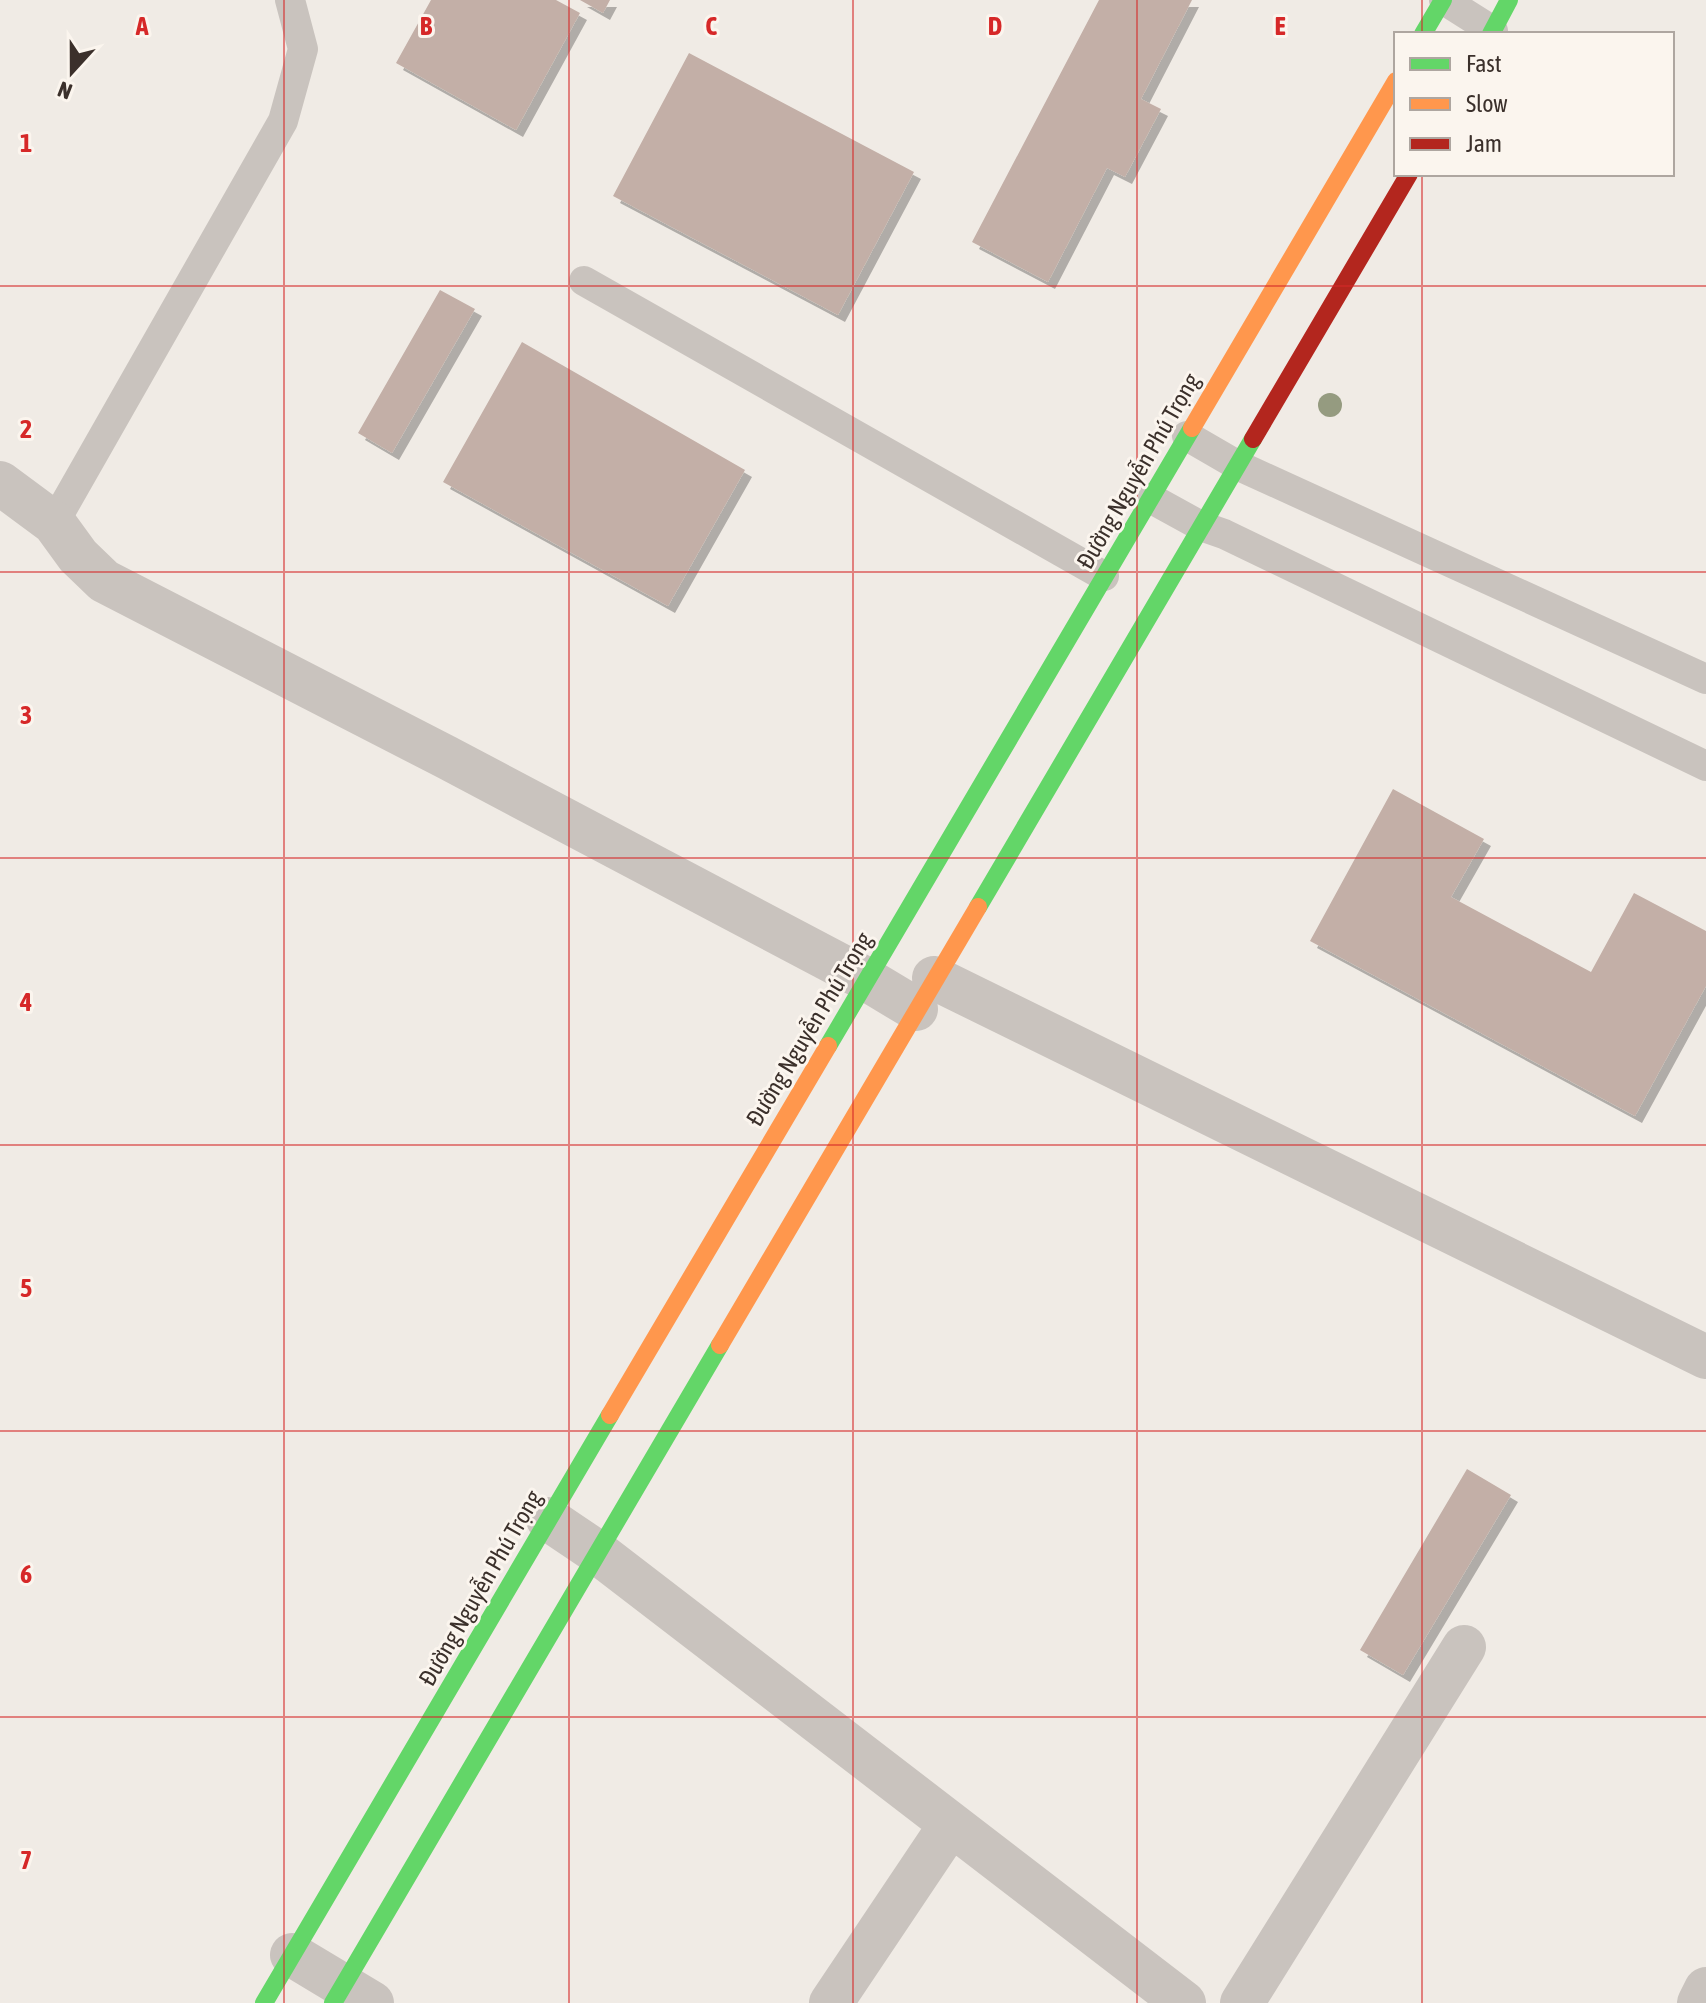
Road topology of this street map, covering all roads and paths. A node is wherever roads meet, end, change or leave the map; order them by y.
1 (290, 0) edge
2 (1444, 0) edge
3 (1509, 0) edge
4 (1424, 32) edge
5 (1492, 32) edge
6 (1394, 84) edge
7 (1408, 176) edge
8 (584, 281) dead end
9 (1187, 436) junction
10 (1237, 465) junction
11 (0, 483) edge
12 (1150, 498) junction
13 (54, 523) junction
14 (1201, 526) junction
15 (1104, 576) junction
16 (1706, 679) edge
17 (1706, 766) edge
18 (866, 979) junction
19 (925, 993) junction
20 (1706, 1357) edge
21 (548, 1519) junction
22 (597, 1552) junction
23 (1464, 1647) dead end
24 (951, 1824) junction
25 (292, 1955) junction
26 (1706, 1989) edge
27 (349, 1997) edge
28 (264, 2003) edge
29 (831, 2003) edge
30 (1184, 2003) edge
31 (1242, 2003) edge
32 (1699, 2003) edge

1 - 13 lane
2 - 4 street
2 - 5 lane
3 - 5 street
6 - 9 street, Đường Nguyễn Phú Trọng
7 - 10 street
8 - 15 lane
9 - 10 lane
9 - 12 street, Đường Nguyễn Phú Trọng
10 - 14 street
10 - 16 lane
11 - 13 street
12 - 14 lane
12 - 15 street, Đường Nguyễn Phú Trọng
13 - 18 street
14 - 17 lane
14 - 19 street
15 - 18 street, Đường Nguyễn Phú Trọng
18 - 19 street
18 - 21 street, Đường Nguyễn Phú Trọng
19 - 20 street
19 - 22 street
21 - 22 street
21 - 25 street, Đường Nguyễn Phú Trọng
22 - 24 street
22 - 27 street
23 - 31 street
24 - 29 street
24 - 30 street
25 - 27 street
25 - 28 street, Đường Nguyễn Phú Trọng
26 - 32 street

